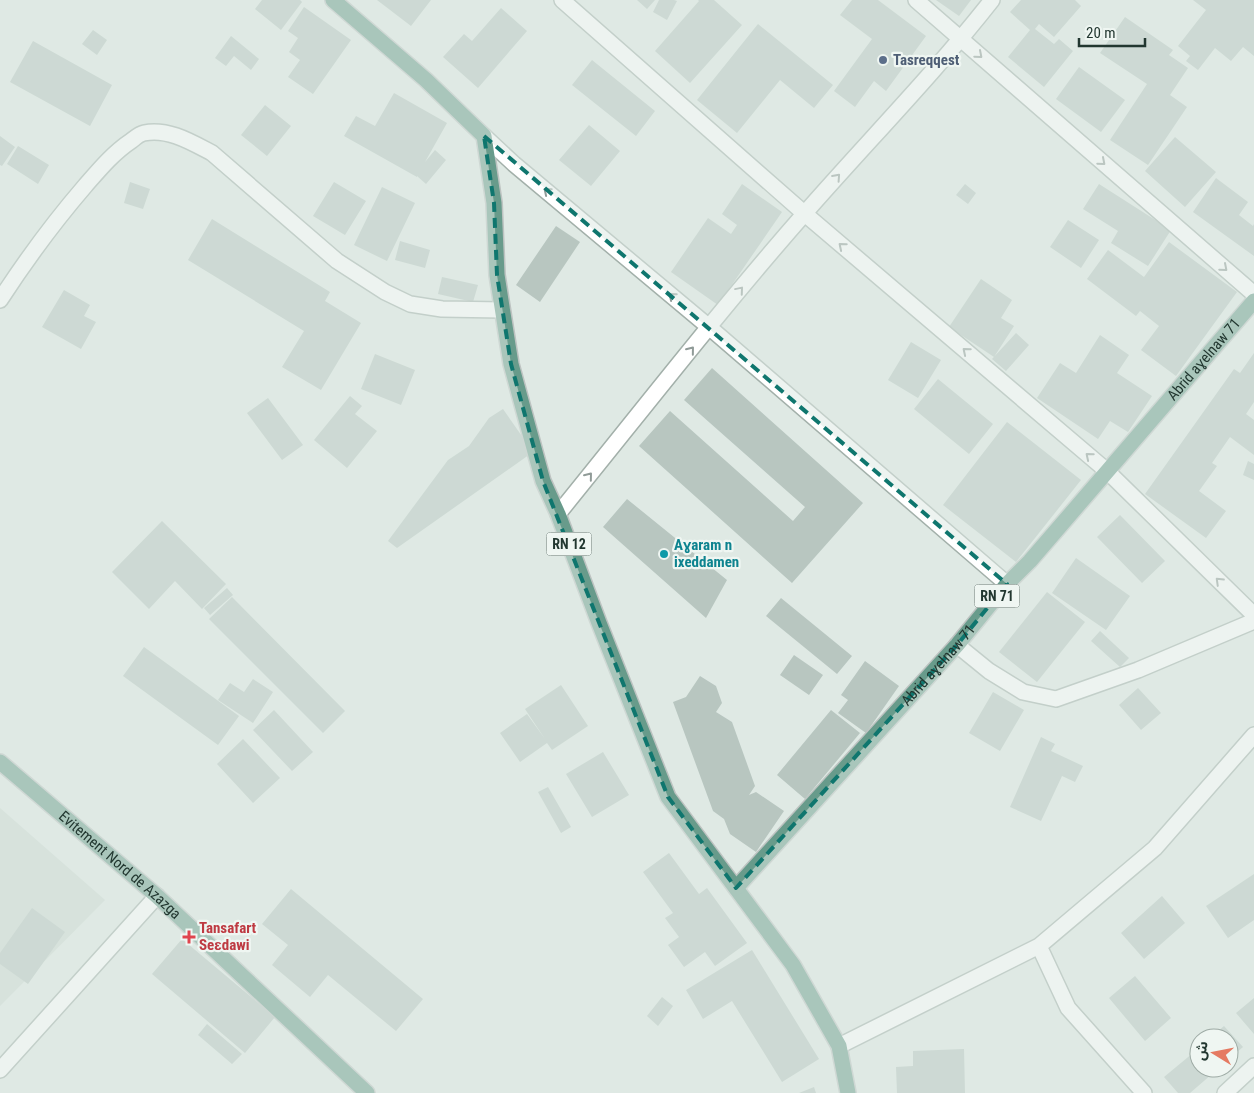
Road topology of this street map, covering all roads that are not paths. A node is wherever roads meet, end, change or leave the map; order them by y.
1 (333, 0) edge
2 (562, 0) edge
3 (916, 0) edge
4 (992, 0) edge
5 (961, 40) junction
6 (484, 136) junction
7 (804, 214) junction
8 (1254, 294) edge
9 (0, 300) edge
10 (1254, 300) edge
11 (502, 310) junction
12 (709, 327) junction
13 (1107, 471) junction
14 (558, 514) junction
15 (1007, 584) junction
16 (1254, 615) edge
17 (1254, 621) edge
18 (957, 645) junction
19 (1254, 735) edge
20 (0, 762) edge
21 (736, 888) junction
22 (157, 896) junction
23 (1039, 946) junction
24 (839, 1046) junction
25 (1254, 1066) edge
26 (0, 1070) edge
27 (367, 1093) edge
28 (848, 1093) edge
29 (1144, 1093) edge
30 (1225, 1093) edge

1 - 6 main road
2 - 7 street
3 - 5 street
4 - 5 street
7 -> 5 street
5 -> 8 street
6 - 11 main road, RN 12
12 -> 6 street
12 -> 7 street
13 -> 7 street
9 - 11 street
10 - 13 main road, Abrid aɣelnaw 71 / RN 71
11 - 14 main road, RN 12
14 -> 12 street
12 - 15 street
13 - 15 main road, Abrid aɣelnaw 71 / RN 71
16 -> 13 street
14 - 21 main road, RN 12
15 - 18 main road, Abrid aɣelnaw 71 / RN 71
17 - 18 street
18 - 21 main road, Abrid aɣelnaw 71 / RN 71
19 - 23 street
20 - 22 main road, Evitement Nord de Azazga
21 - 24 main road, RN 12
22 - 26 street
22 - 27 main road, Evitement Nord de Azazga
23 - 24 street
23 - 29 street
24 - 28 main road, RN 12
25 - 30 street

